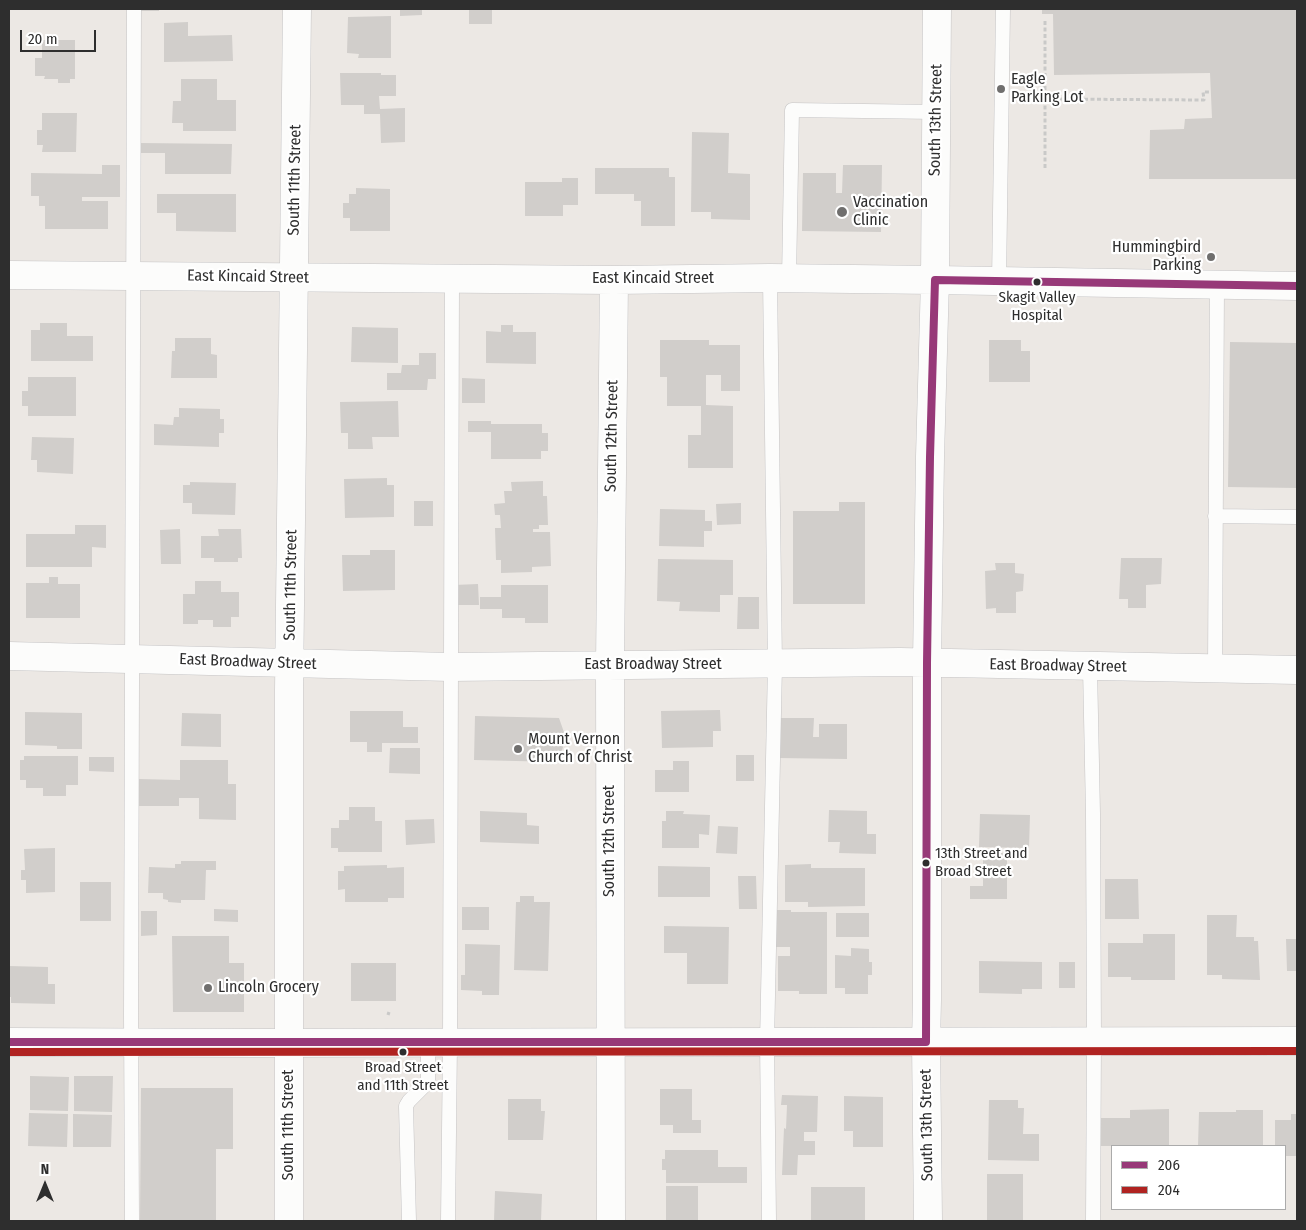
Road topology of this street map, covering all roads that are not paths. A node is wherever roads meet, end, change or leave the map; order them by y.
1 (134, 9) edge
2 (297, 9) edge
3 (937, 9) edge
4 (1003, 9) edge
5 (936, 112) junction
6 (9, 275) edge
7 (134, 275) junction
8 (294, 278) junction
9 (452, 278) junction
10 (779, 278) junction
11 (614, 280) junction
12 (935, 280) junction
13 (999, 281) junction
14 (1217, 285) junction
15 (1297, 286) edge
16 (1215, 516) junction
17 (1297, 517) edge
18 (9, 656) edge
19 (132, 659) junction
20 (290, 663) junction
21 (927, 663) junction
22 (775, 664) junction
23 (610, 665) junction
24 (1090, 667) junction
25 (450, 668) junction
26 (1214, 669) junction
27 (1297, 670) edge
28 (9, 1042) edge
29 (131, 1042) junction
30 (289, 1042) junction
31 (439, 1042) junction
32 (611, 1042) junction
33 (767, 1042) junction
34 (926, 1042) junction
35 (1094, 1042) junction
36 (1297, 1042) edge
37 (132, 1221) edge
38 (289, 1221) edge
39 (409, 1221) edge
40 (448, 1221) edge
41 (611, 1221) edge
42 (769, 1221) edge
43 (928, 1221) edge
44 (1093, 1221) edge

1 - 7 lane
2 - 8 street, South 11th Street
3 - 5 street, South 13th Street
4 - 13 lane
5 - 10 lane
5 - 12 street, South 13th Street
6 - 7 street, East Kincaid Street
7 - 8 street, East Kincaid Street
7 - 19 lane
8 - 9 street, East Kincaid Street
8 - 20 street, South 11th Street
9 - 11 street, East Kincaid Street
9 - 25 lane
10 - 11 street, East Kincaid Street
10 - 12 street, East Kincaid Street
10 - 22 lane
11 - 23 street, South 12th Street
12 - 13 street, East Kincaid Street
12 - 21 street, South 13th Street
13 - 14 street, East Kincaid Street
14 - 15 street, East Kincaid Street
14 - 16 lane
16 - 17 lane
16 - 26 lane
18 - 19 street, East Broadway Street
19 - 20 street, East Broadway Street
19 - 29 lane
20 - 25 street, East Broadway Street
20 - 30 street, South 11th Street
21 - 22 street, East Broadway Street
21 - 24 street, East Broadway Street
21 - 34 street, South 13th Street
22 - 23 street, East Broadway Street
22 - 33 lane
23 - 25 street, East Broadway Street
23 - 32 street, South 12th Street
24 - 26 street, East Broadway Street
24 - 35 lane
25 - 31 lane
26 - 27 street, East Broadway Street
28 - 29 street
29 - 30 street
29 - 37 lane
30 - 31 street
30 - 38 street, South 11th Street
31 - 32 street
31 - 39 lane
31 - 40 lane
32 - 33 street
32 - 41 street, South 12th Street
33 - 34 street
33 - 42 lane
34 - 35 street
34 - 43 street, South 13th Street
35 - 36 street
35 - 44 lane

